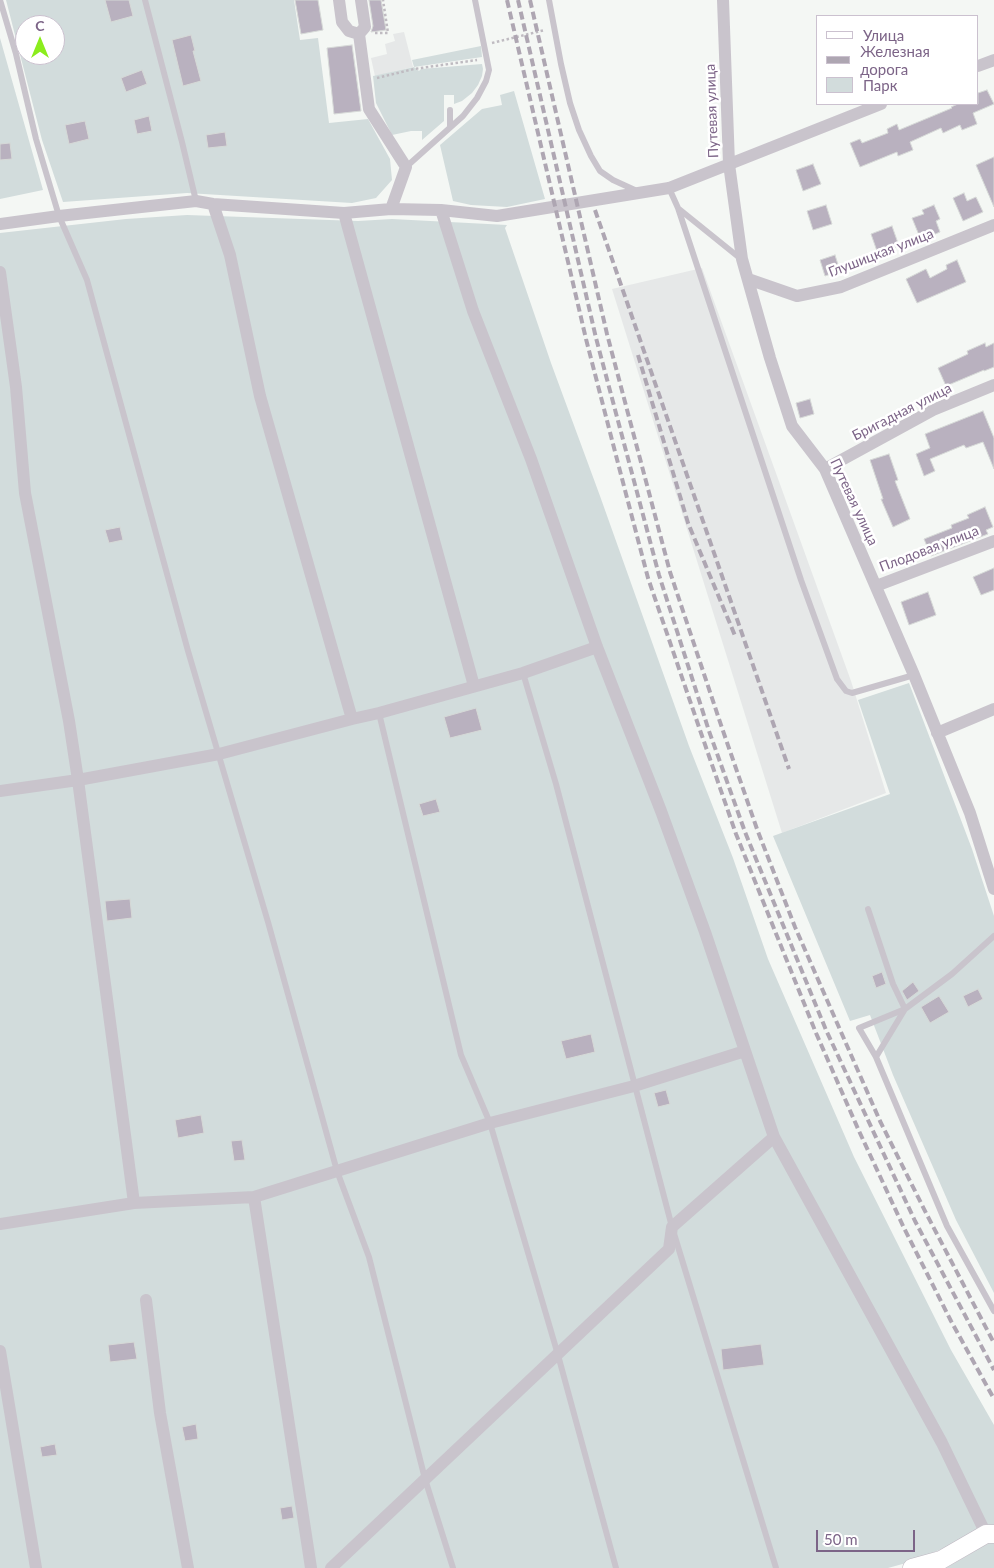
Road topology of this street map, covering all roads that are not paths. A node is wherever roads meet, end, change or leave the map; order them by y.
1 (0, 0) edge
2 (145, 0) edge
3 (339, 0) edge
4 (361, 0) edge
5 (475, 0) edge
6 (549, 0) edge
7 (723, 0) edge
8 (8, 27) junction
9 (0, 28) edge
10 (359, 34) junction
11 (994, 60) edge
12 (979, 66) edge
13 (878, 105) edge
14 (450, 110) dead end
15 (450, 127) junction
16 (730, 164) junction
17 (406, 167) junction
18 (669, 188) junction
19 (641, 192) junction
20 (196, 201) junction
21 (213, 204) junction
22 (678, 208) junction
23 (391, 209) junction
24 (441, 210) junction
25 (344, 213) junction
26 (59, 216) junction
27 (0, 224) edge
28 (994, 225) edge
29 (742, 259) junction
30 (0, 272) edge
31 (748, 279) junction
32 (994, 385) edge
33 (825, 469) junction
34 (994, 541) edge
35 (876, 586) junction
36 (597, 647) junction
37 (523, 673) junction
38 (914, 675) junction
39 (474, 686) junction
40 (994, 709) edge
41 (379, 714) junction
42 (352, 719) junction
43 (937, 733) junction
44 (219, 754) junction
45 (78, 780) junction
46 (0, 791) edge
47 (994, 889) edge
48 (868, 909) dead end
49 (994, 936) edge
50 (905, 1009) junction
51 (745, 1050) junction
52 (876, 1057) junction
53 (634, 1086) junction
54 (490, 1123) junction
55 (774, 1137) junction
56 (337, 1171) junction
57 (254, 1196) junction
58 (134, 1203) junction
59 (0, 1224) edge
60 (672, 1227) junction
61 (146, 1300) dead end
62 (994, 1311) edge
63 (0, 1351) edge
64 (558, 1355) junction
65 (424, 1479) junction
66 (990, 1534) edge
67 (941, 1564) edge
68 (36, 1568) edge
69 (188, 1568) edge
70 (311, 1568) edge
71 (331, 1568) edge
72 (452, 1568) edge
73 (616, 1568) edge
74 (776, 1568) edge
75 (912, 1568) edge

1 - 8 lane
2 - 20 lane
3 - 10 street
4 - 10 street
5 - 15 lane
6 - 19 lane
7 - 16 street, Путевая улица
8 - 9 lane
8 - 26 lane
10 - 17 street
11 - 12 street
13 - 16 street
14 - 15 lane
15 - 17 lane
16 - 18 street
16 - 29 street, Путевая улица
17 - 23 street
18 - 19 street
18 - 22 lane
19 - 24 street
20 - 21 street
20 - 26 street
21 - 25 street
21 - 42 street
22 - 29 lane
22 - 38 lane
23 - 24 street
23 - 25 street
24 - 36 street
25 - 39 street
26 - 27 street
26 - 44 lane
28 - 31 street, Глушицкая улица
29 - 31 street, Путевая улица
30 - 45 street
31 - 33 street, Путевая улица
32 - 33 street, Бригадная улица
33 - 35 street, Путевая улица
34 - 35 street, Плодовая улица
35 - 38 street, Путевая улица
36 - 37 street
36 - 51 street
37 - 39 street
37 - 53 lane
38 - 43 street, Путевая улица
39 - 41 street
40 - 43 street
41 - 42 street
41 - 54 lane
42 - 44 street
43 - 47 street, Путевая улица
44 - 45 street
44 - 56 lane
45 - 46 street
45 - 58 street
48 - 50 lane
49 - 50 lane
50 - 52 lane
50 - 52 lane
51 - 53 street
51 - 55 street
52 - 62 lane
53 - 54 street
53 - 60 lane
54 - 56 street
54 - 64 lane
55 - 60 street
55 - 66 street
56 - 57 street
56 - 65 lane
57 - 58 street
57 - 70 street
58 - 59 street
60 - 64 street
60 - 74 lane
61 - 69 street
63 - 68 street
64 - 65 street
64 - 73 lane
65 - 71 street
65 - 72 lane
66 - 67 street
67 - 75 street

